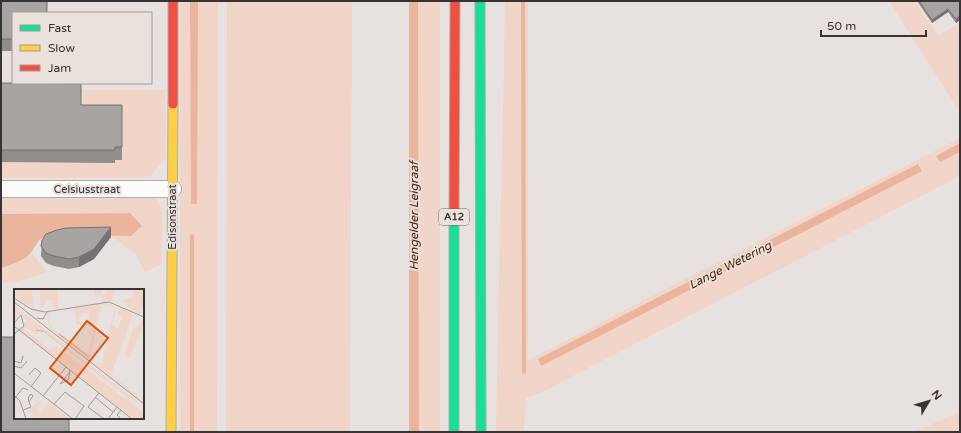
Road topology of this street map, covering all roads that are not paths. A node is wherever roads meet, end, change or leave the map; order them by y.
1 (173, 1) edge
2 (455, 1) edge
3 (480, 1) edge
4 (1, 189) edge
5 (173, 189) junction
6 (172, 432) edge
7 (454, 432) edge
8 (481, 432) edge

1 - 5 main road, Edisonstraat
2 - 7 main road, A12
3 - 8 main road, A12
4 - 5 street, Celsiusstraat
5 - 6 main road, Edisonstraat

